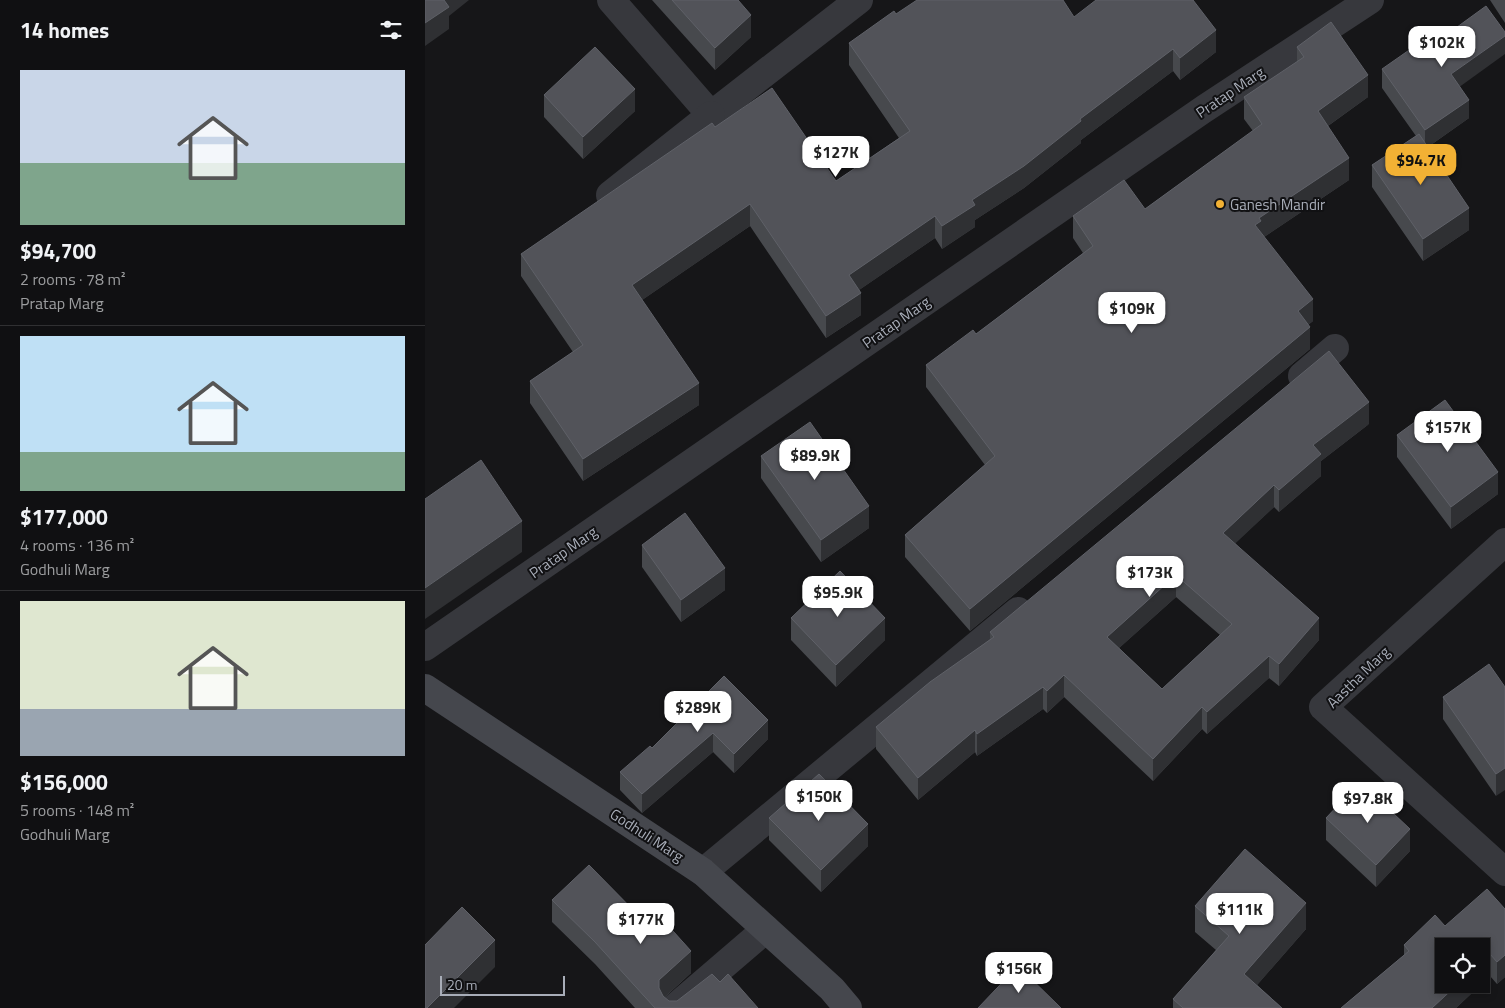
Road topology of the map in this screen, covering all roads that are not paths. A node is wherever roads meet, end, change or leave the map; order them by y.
1 (611, 0) edge
2 (859, 0) edge
3 (1370, 0) edge
4 (711, 115) junction
5 (610, 195) edge
6 (1335, 348) dead end
7 (1282, 392) edge
8 (1505, 542) edge
9 (1038, 594) edge
10 (425, 647) edge
11 (425, 688) edge
12 (703, 872) junction
13 (1505, 872) edge
14 (766, 929) junction
15 (674, 1008) edge
16 (848, 1008) edge

1 - 4 street
2 - 4 street
3 - 10 street, Pratap Marg
4 - 5 street
6 - 7 street
8 - 13 street, Aastha Marg
9 - 12 street
11 - 12 main road, Godhuli Marg
12 - 14 main road, Godhuli Marg
14 - 15 street
14 - 16 main road, Godhuli Marg

